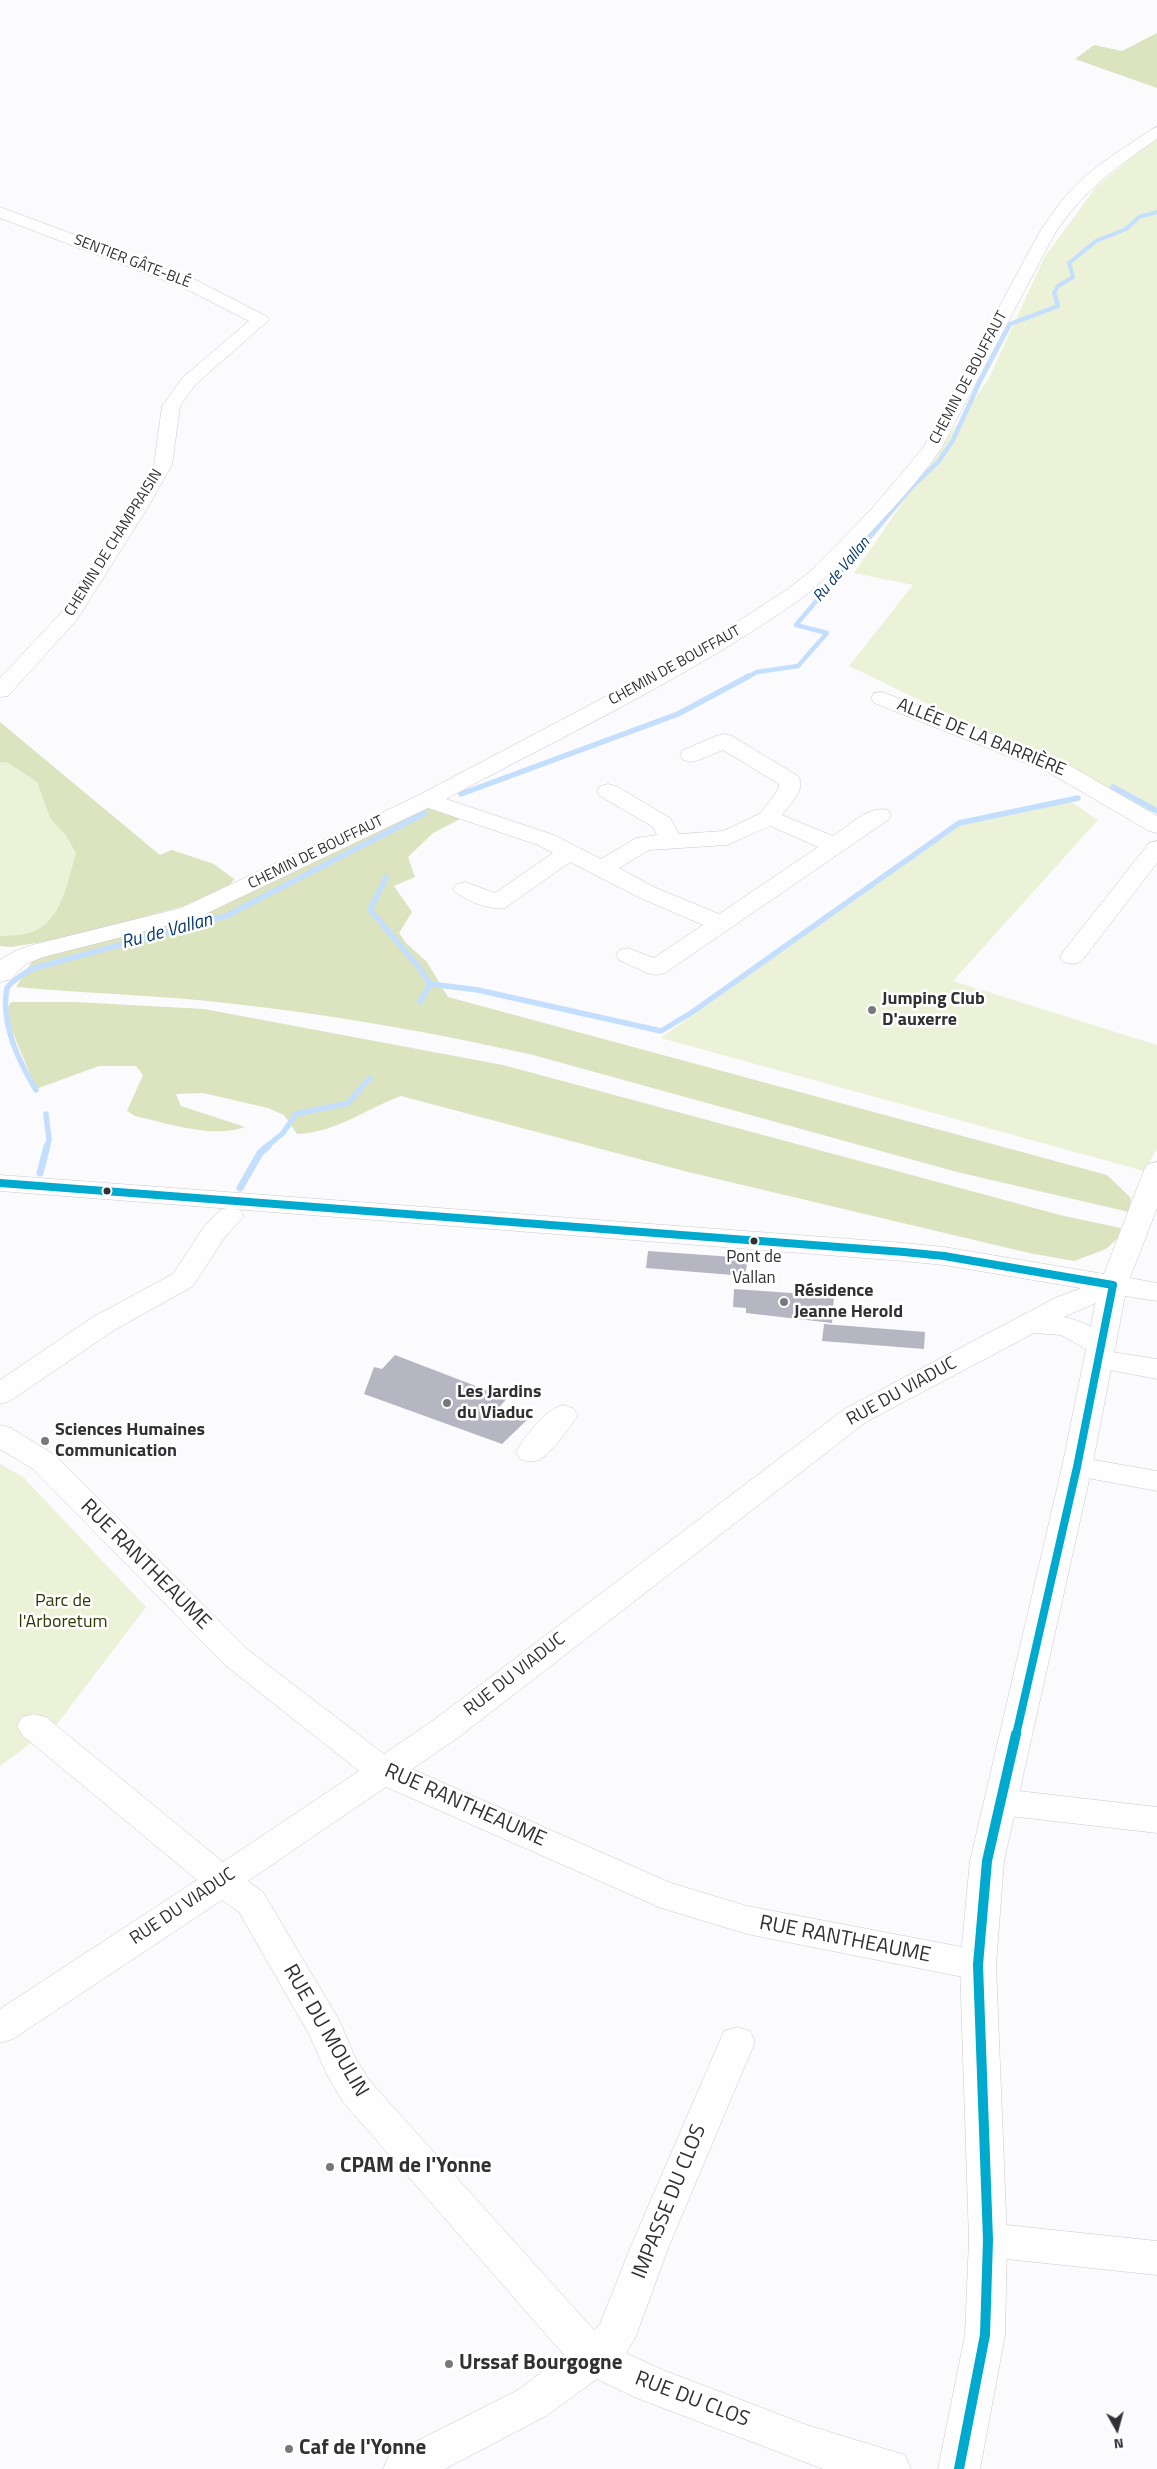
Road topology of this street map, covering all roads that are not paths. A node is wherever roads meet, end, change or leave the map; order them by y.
1 (1157, 132) edge
2 (0, 212) edge
3 (260, 320) joint
4 (0, 691) edge
5 (882, 698) dead end
6 (692, 755) dead end
7 (608, 791) dead end
8 (439, 804) junction
9 (880, 815) dead end
10 (769, 818) junction
11 (1157, 826) edge
12 (672, 842) junction
13 (834, 845) junction
14 (1157, 848) edge
15 (570, 851) junction
16 (603, 868) junction
17 (464, 889) dead end
18 (721, 924) junction
19 (628, 955) dead end
20 (1072, 957) dead end
21 (2, 967) edge
22 (1157, 1171) edge
23 (0, 1183) edge
24 (230, 1216) dead end
25 (1127, 1252) junction
26 (1057, 1275) junction
27 (1113, 1284) junction
28 (1157, 1292) edge
29 (1029, 1323) junction
30 (1101, 1352) junction
31 (1157, 1369) edge
32 (0, 1394) edge
33 (562, 1416) dead end
34 (0, 1435) edge
35 (532, 1452) dead end
36 (1077, 1467) junction
37 (1157, 1481) edge
38 (34, 1726) dead end
39 (383, 1771) junction
40 (1002, 1802) junction
41 (1157, 1820) edge
42 (222, 1881) junction
43 (978, 1966) junction
44 (0, 2028) edge
45 (736, 2042) dead end
46 (988, 2240) junction
47 (1157, 2258) edge
48 (594, 2357) junction
49 (404, 2469) edge
50 (890, 2469) edge
51 (959, 2469) edge

1 - 8 street, CHEMIN DE BOUFFAUT
2 - 3 street, SENTIER GÂTE-BLÉ
3 - 4 street, CHEMIN DE CHAMPRAISIN
5 - 11 street, ALLÉE DE LA BARRIÈRE
6 - 10 street
7 - 12 street
8 - 15 street
8 - 21 street, CHEMIN DE BOUFFAUT
9 - 13 street
10 - 12 street
10 - 13 street
12 - 16 street
13 - 18 street
14 - 20 street
15 - 16 street
15 - 17 street
16 - 18 street
18 - 19 street
22 - 25 street
23 - 26 street
24 - 32 street
25 - 26 street
25 - 27 street
26 - 27 street
27 - 28 street
27 - 29 street, RUE DU VIADUC
27 - 30 street
29 - 30 street
29 - 39 street, RUE DU VIADUC
30 - 31 street
30 - 36 street
33 - 35 street
34 - 39 street, RUE RANTHEAUME
36 - 37 street
36 - 40 street
38 - 42 street, RUE DU MOULIN
39 - 42 street, RUE DU VIADUC
39 - 43 street, RUE RANTHEAUME
40 - 41 street
40 - 43 street
42 - 44 street, RUE DU VIADUC
42 - 48 street, RUE DU MOULIN
43 - 46 street
45 - 48 street, IMPASSE DU CLOS
46 - 47 street
46 - 51 street
48 - 49 street
48 - 50 street, RUE DU CLOS

